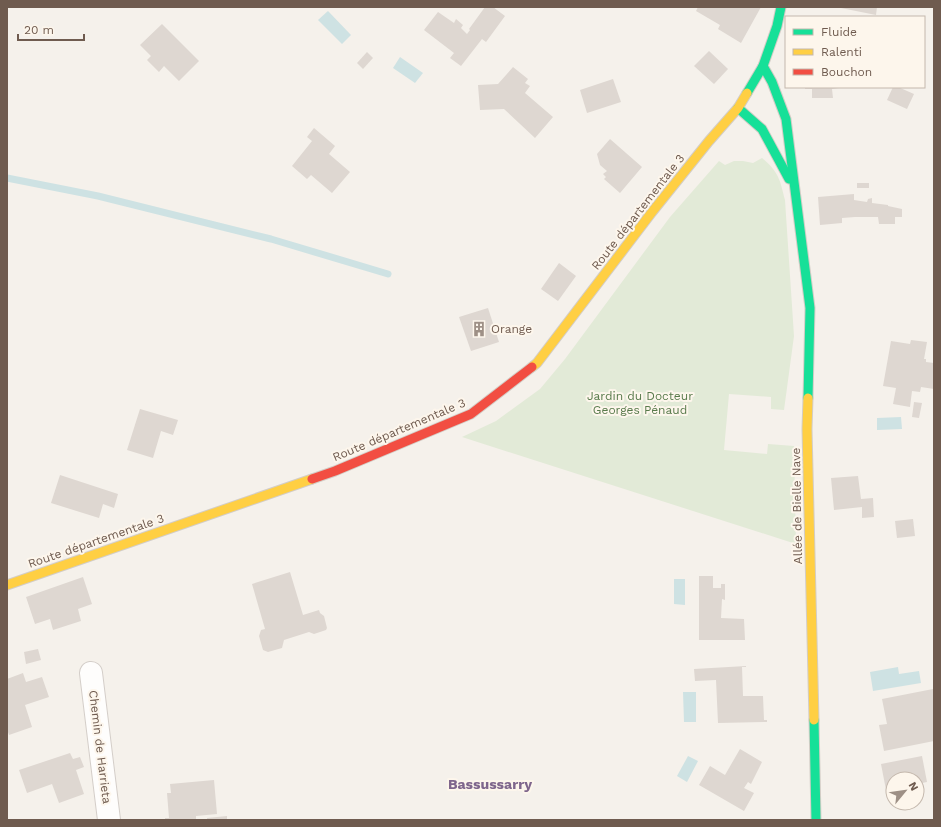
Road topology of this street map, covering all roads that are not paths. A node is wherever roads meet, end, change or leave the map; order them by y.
1 (781, 7) edge
2 (763, 66) junction
3 (738, 108) junction
4 (796, 192) junction
5 (7, 585) edge
6 (91, 673) dead end
7 (109, 820) edge
8 (816, 820) edge

1 - 2 main road, Route départementale 3
2 - 3 main road, Route départementale 3
2 - 4 main road, Allée de Bielle Nave
3 - 4 main road, Allée de Bielle Nave
3 - 5 main road, Route départementale 3
4 - 8 main road, Allée de Bielle Nave
6 - 7 street, Chemin de Harrieta

